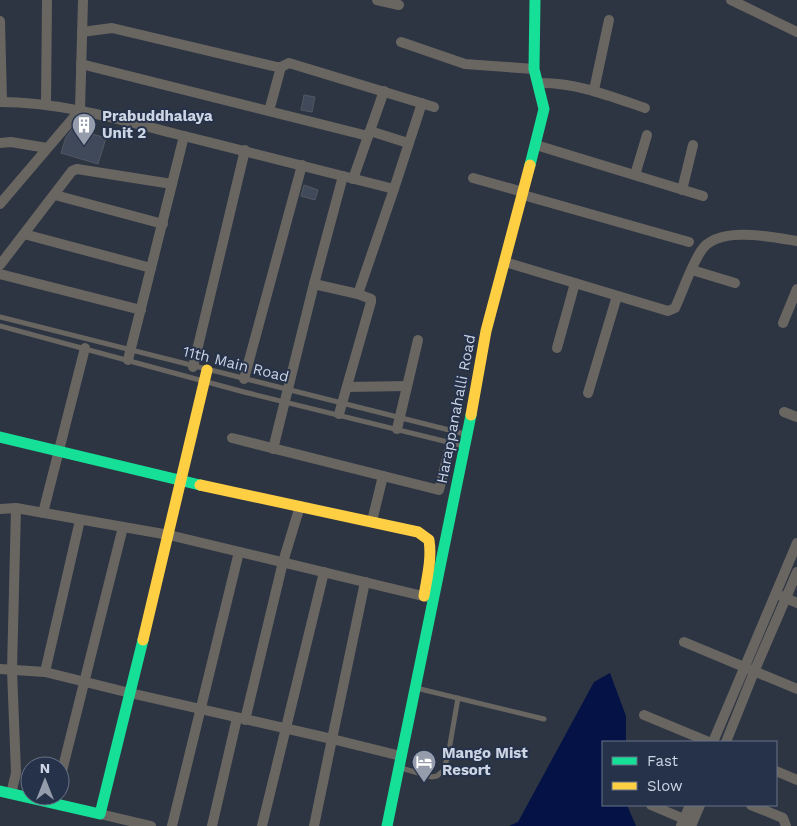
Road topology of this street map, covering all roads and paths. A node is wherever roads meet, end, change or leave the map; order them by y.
1 (46, 0) edge
2 (83, 0) edge
3 (377, 0) edge
4 (535, 0) edge
5 (731, 0) edge
6 (758, 0) edge
7 (399, 5) dead end
8 (754, 11) junction
9 (609, 20) dead end
10 (0, 21) edge
11 (82, 32) junction
12 (797, 32) edge
13 (401, 42) dead end
14 (81, 64) junction
15 (281, 67) junction
16 (534, 69) junction
17 (538, 83) junction
18 (594, 90) junction
19 (384, 91) junction
20 (1, 102) edge
21 (422, 103) junction
22 (46, 104) junction
23 (434, 107) dead end
24 (645, 108) dead end
25 (80, 110) junction
26 (269, 111) junction
27 (369, 134) junction
28 (647, 135) dead end
29 (184, 136) junction
30 (0, 143) edge
31 (408, 143) junction
32 (536, 145) junction
33 (693, 145) dead end
34 (47, 148) junction
35 (245, 150) junction
36 (302, 165) junction
37 (636, 175) junction
38 (348, 177) junction
39 (473, 178) dead end
40 (172, 184) junction
41 (394, 189) junction
42 (682, 190) junction
43 (523, 194) junction
44 (55, 195) junction
45 (703, 196) dead end
46 (0, 204) edge
47 (163, 224) junction
48 (24, 234) junction
49 (797, 241) edge
50 (689, 242) dead end
51 (505, 262) junction
52 (0, 265) edge
53 (151, 268) junction
54 (692, 270) junction
55 (0, 274) edge
56 (575, 283) junction
57 (314, 284) junction
58 (735, 284) dead end
59 (797, 289) edge
60 (358, 294) junction
61 (617, 296) junction
62 (141, 310) junction
63 (0, 317) edge
64 (783, 323) dead end
65 (0, 326) edge
66 (418, 340) dead end
67 (85, 348) junction
68 (557, 348) dead end
69 (129, 356) junction
70 (193, 367) junction
71 (206, 376) junction
72 (244, 379) junction
73 (407, 386) junction
74 (347, 387) junction
75 (287, 390) junction
76 (588, 393) dead end
77 (285, 401) junction
78 (342, 404) junction
79 (784, 412) dead end
80 (339, 414) junction
81 (797, 417) edge
82 (399, 418) junction
83 (397, 429) junction
84 (0, 437) edge
85 (232, 438) dead end
86 (466, 440) junction
87 (451, 442) junction
88 (273, 449) junction
89 (60, 451) junction
90 (383, 476) junction
91 (181, 481) junction
92 (300, 506) junction
93 (16, 508) junction
94 (0, 509) edge
95 (43, 513) junction
96 (80, 520) junction
97 (372, 521) junction
98 (123, 527) junction
99 (169, 536) junction
100 (797, 544) edge
101 (239, 552) junction
102 (283, 562) junction
103 (324, 572) junction
104 (797, 572) edge
105 (365, 582) junction
106 (781, 596) junction
107 (429, 597) junction
108 (797, 603) edge
109 (684, 642) dead end
110 (0, 669) edge
111 (12, 670) junction
112 (750, 670) junction
113 (45, 672) junction
114 (85, 682) junction
115 (416, 688) junction
116 (797, 689) edge
117 (130, 694) junction
118 (458, 698) junction
119 (201, 710) junction
120 (644, 715) dead end
121 (241, 719) junction
122 (544, 719) dead end
123 (285, 729) junction
124 (332, 740) junction
125 (707, 741) edge
126 (714, 741) edge
127 (726, 741) edge
128 (66, 756) edge
129 (400, 762) junction
130 (777, 771) edge
131 (797, 780) edge
132 (6, 793) edge
133 (20, 795) edge
134 (70, 805) edge
135 (653, 806) edge
136 (690, 806) edge
137 (699, 806) edge
138 (753, 806) edge
139 (100, 814) junction
140 (690, 824) edge
141 (151, 826) edge
142 (172, 826) edge
143 (212, 826) edge
144 (262, 826) edge
145 (314, 826) edge
146 (387, 826) edge
147 (786, 826) edge

1 - 22 street
2 - 11 street
3 - 7 street
4 - 16 street, Harappanahalli Road
5 - 8 street
6 - 8 street
8 - 12 street
9 - 18 street
10 - 20 street
11 - 14 street
11 - 15 street
13 - 16 street
14 - 25 street
14 - 26 street
15 - 19 street
15 - 26 street
16 - 17 street, Harappanahalli Road
17 - 18 street
17 - 32 street, Harappanahalli Road
18 - 24 street
19 - 21 street
19 - 27 street
20 - 22 street
21 - 23 street
21 - 31 street
22 - 25 street
25 - 29 street
25 - 34 street
26 - 27 street
27 - 31 street
27 - 38 street
28 - 37 street
29 - 35 street
29 - 40 street
30 - 34 street
31 - 41 street
32 - 37 street
32 - 43 street, Harappanahalli Road
33 - 42 street
34 - 46 street
35 - 36 street
35 - 70 street
36 - 38 street
36 - 72 street
37 - 42 street
38 - 41 street
38 - 57 street
39 - 43 street
40 - 44 street
40 - 47 street
41 - 60 street
42 - 45 street
43 - 50 street
43 - 51 street, Harappanahalli Road
44 - 47 street
44 - 48 street
47 - 53 street
48 - 52 street
48 - 53 street
49 - 54 street
51 - 56 street
51 - 86 street, Harappanahalli Road
53 - 62 street
54 - 58 street
54 - 61 street
55 - 62 street
56 - 61 street
56 - 68 street
57 - 60 street
57 - 75 street
59 - 64 street
60 - 74 street
61 - 76 street
62 - 69 street
63 - 69 lane, 11th Main Road
65 - 67 lane, 11th Main Road
66 - 73 street
67 - 69 lane, 11th Main Road
67 - 89 street
69 - 70 lane, 11th Main Road
69 - 71 lane, 11th Main Road
70 - 71 lane, 11th Main Road
71 - 72 lane, 11th Main Road
71 - 77 lane, 11th Main Road
71 - 91 street
72 - 75 lane, 11th Main Road
73 - 74 street
73 - 82 street
74 - 78 street
75 - 77 street
75 - 78 lane, 11th Main Road
77 - 80 lane, 11th Main Road
77 - 88 street
78 - 80 street
78 - 82 lane, 11th Main Road
79 - 81 street
80 - 83 lane, 11th Main Road
82 - 83 street
82 - 86 lane, 11th Main Road
83 - 87 lane, 11th Main Road
84 - 89 street
85 - 88 street
86 - 87 lane, 11th Main Road
86 - 107 street, Harappanahalli Road
87 - 90 street
88 - 90 street
89 - 91 street
89 - 95 street
90 - 97 street
91 - 92 street
91 - 99 street
92 - 97 street
92 - 102 street
93 - 94 street
93 - 95 street
93 - 111 street
95 - 96 street
96 - 98 street
96 - 113 street
97 - 107 street
98 - 99 street
98 - 114 street
99 - 101 street
99 - 117 street
100 - 106 street
101 - 102 street
101 - 119 street
102 - 103 street
102 - 121 street
103 - 105 street
103 - 123 street
104 - 106 street
105 - 107 street
105 - 124 street
106 - 108 street
106 - 112 street
107 - 115 street, Harappanahalli Road
109 - 112 street
110 - 111 street
111 - 113 street
111 - 132 street
112 - 116 street
112 - 126 street
112 - 127 street
113 - 114 street
114 - 117 street
114 - 128 street
115 - 118 lane
115 - 129 street, Harappanahalli Road
117 - 119 street
117 - 139 street
118 - 122 lane
118 - 129 lane
119 - 121 street
119 - 142 street
120 - 125 street
121 - 123 street
121 - 143 street
123 - 124 street
123 - 144 street
124 - 129 street
124 - 145 street
129 - 146 street, Harappanahalli Road
130 - 131 street
132 - 133 street
134 - 139 street
135 - 140 street
136 - 140 street
137 - 140 street
138 - 147 street
139 - 141 street

